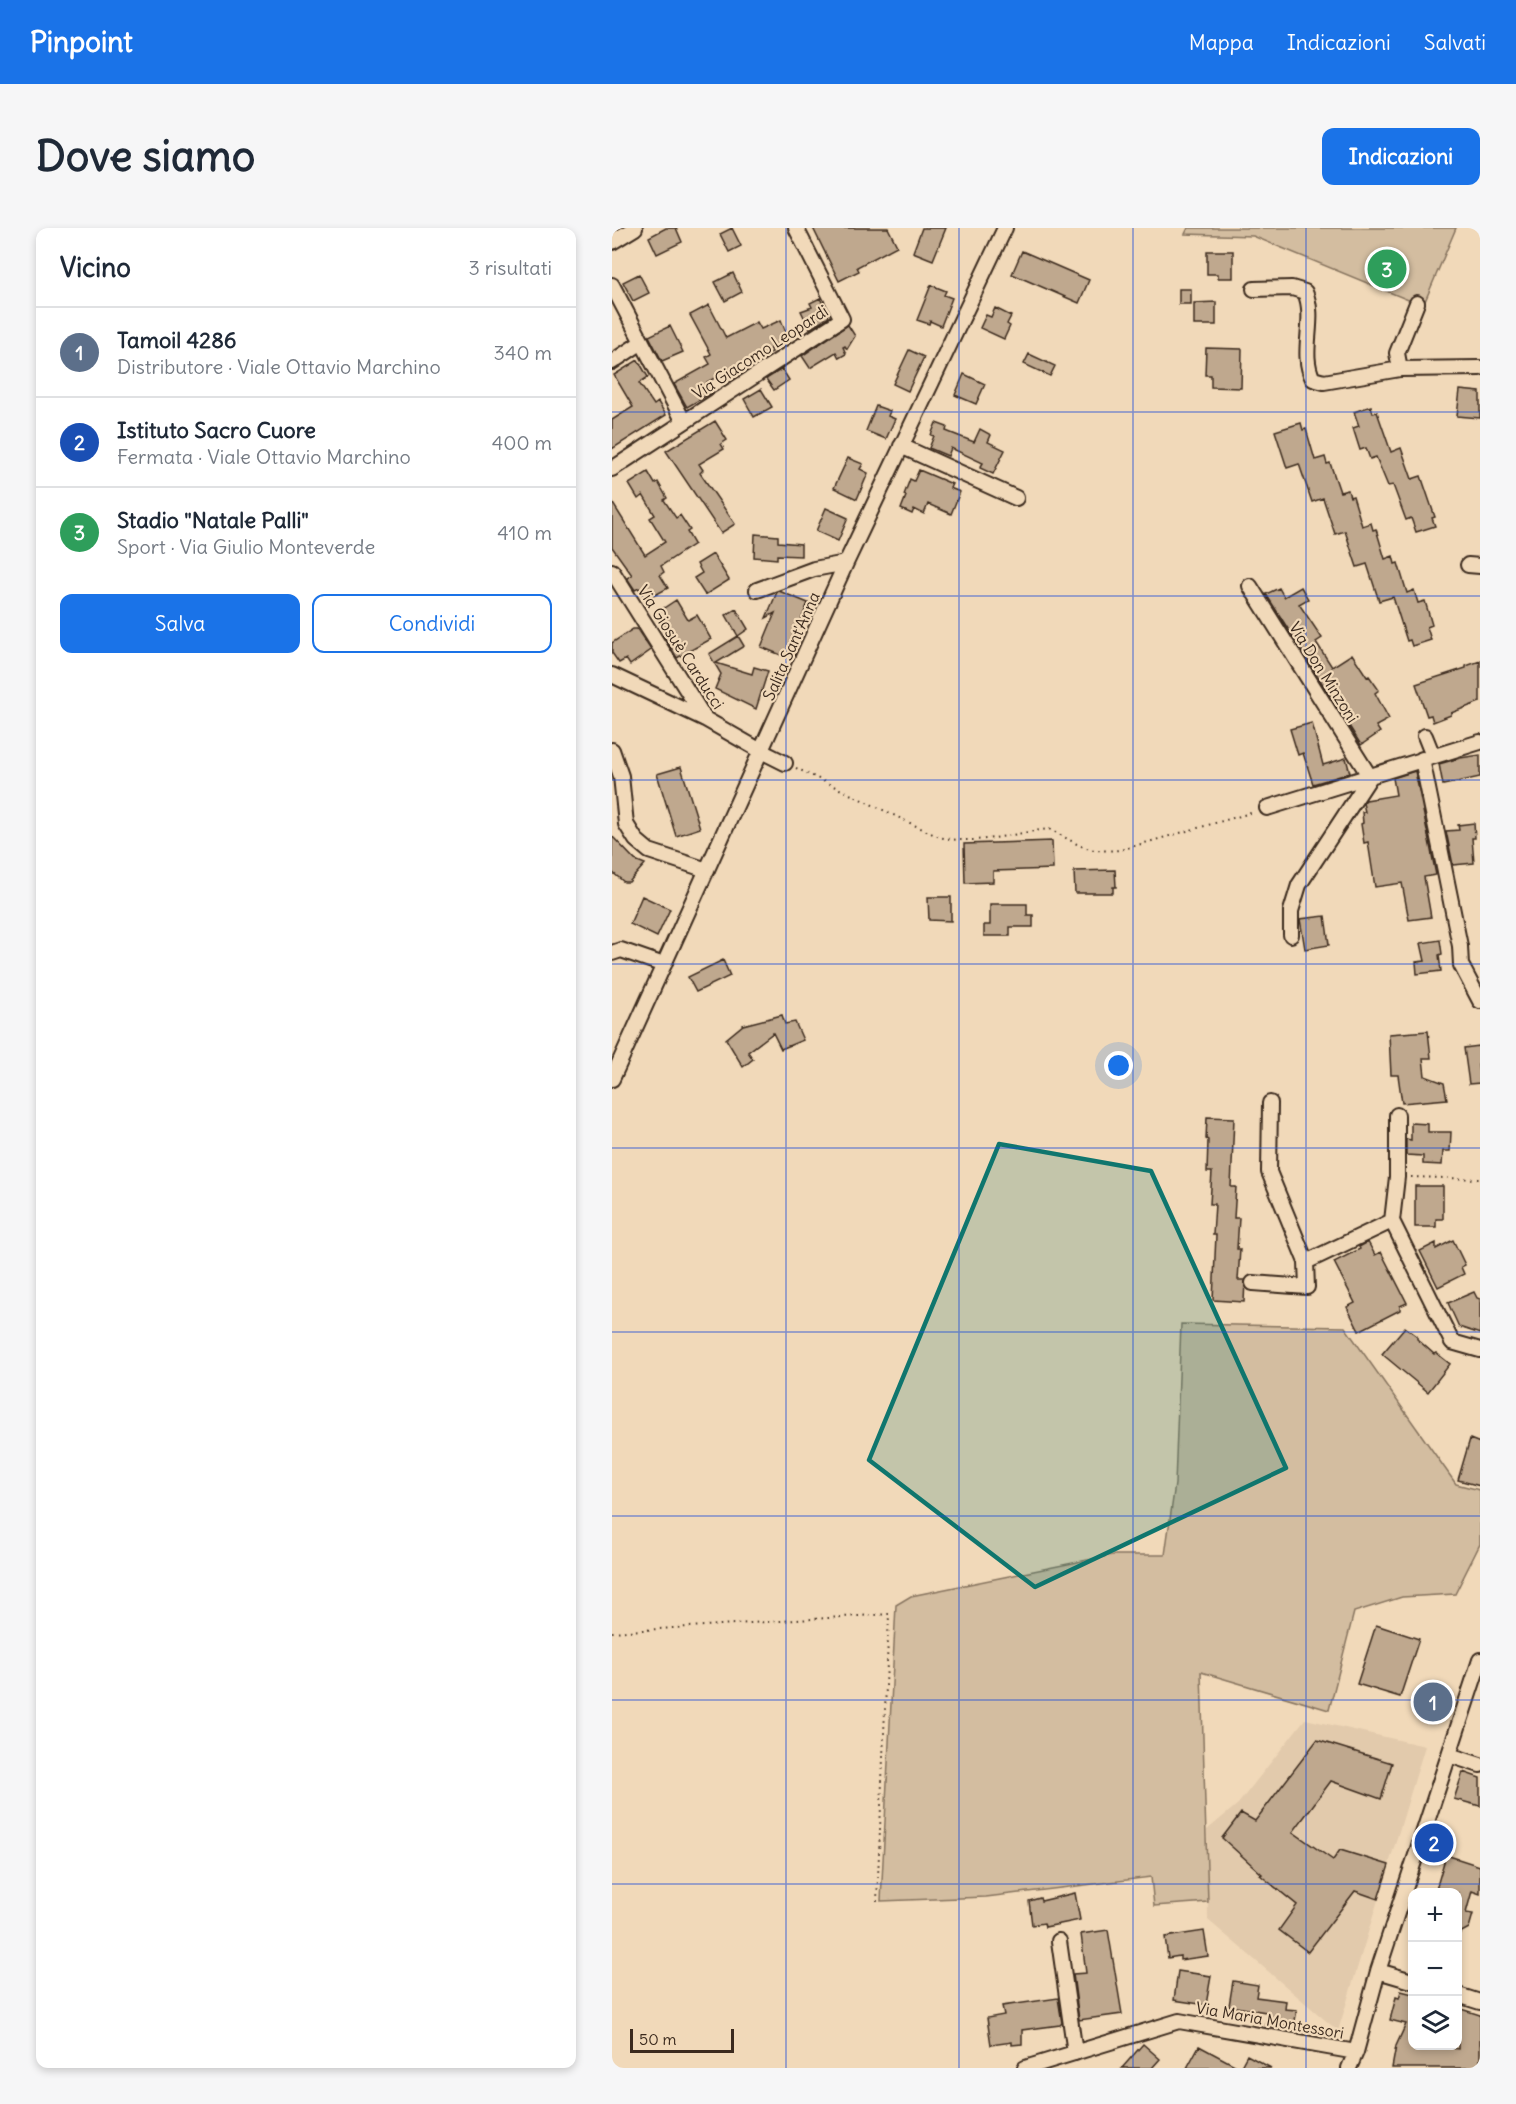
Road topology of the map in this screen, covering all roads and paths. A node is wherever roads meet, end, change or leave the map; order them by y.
1 (635, 228) edge
2 (796, 228) edge
3 (1005, 228) edge
4 (612, 242) edge
5 (612, 285) edge
6 (1254, 289) dead end
7 (1417, 303) dead end
8 (642, 342) junction
9 (612, 362) edge
10 (1480, 368) edge
11 (1400, 369) junction
12 (684, 422) junction
13 (901, 446) junction
14 (612, 469) edge
15 (1016, 498) dead end
16 (846, 563) junction
17 (612, 570) edge
18 (1250, 586) dead end
19 (757, 590) dead end
20 (612, 675) edge
21 (705, 719) junction
22 (1425, 736) dead end
23 (1480, 742) edge
24 (612, 750) edge
25 (761, 751) junction
26 (1428, 758) junction
27 (785, 763) joint
28 (1370, 777) junction
29 (1267, 808) joint
30 (707, 870) junction
31 (1291, 935) dead end
32 (612, 953) edge
33 (664, 964) junction
34 (1480, 1001) edge
35 (612, 1079) edge
36 (1270, 1103) dead end
37 (1397, 1115) dead end
38 (1397, 1177) junction
39 (1480, 1179) edge
40 (1392, 1221) junction
41 (1306, 1262) junction
42 (1253, 1283) dead end
43 (1480, 1350) edge
44 (612, 1632) edge
45 (1480, 1660) edge
46 (1475, 1690) edge
47 (1449, 1755) junction
48 (1480, 1765) edge
49 (877, 1901) dead end
50 (1059, 1941) dead end
51 (1378, 1971) junction
52 (1408, 1980) edge
53 (1461, 1996) edge
54 (1480, 2002) edge
55 (1356, 2052) junction
56 (1075, 2053) junction
57 (1025, 2068) edge
58 (1349, 2068) edge

1 - 4 street
2 - 12 street, Via Giacomo Leopardi
3 - 13 street, Salita Sant'Anna
5 - 8 street
6 - 11 street
7 - 11 street
8 - 9 street
8 - 12 street
10 - 11 street
12 - 14 street, Via Giacomo Leopardi
13 - 15 street
13 - 16 street, Salita Sant'Anna
16 - 19 street
16 - 25 street, Salita Sant'Anna
17 - 21 street, Via Giosuè Carducci
18 - 28 street, Via Don Minzoni
20 - 21 street
21 - 25 street, Via Giosuè Carducci
22 - 26 street
23 - 26 street
24 - 30 street
25 - 27 street, Via Giosuè Carducci
25 - 30 street, Salita Sant'Anna
26 - 28 street
26 - 34 street
27 - 29 path
28 - 29 street
28 - 31 street
30 - 33 street, Salita Sant'Anna
32 - 33 street
33 - 35 street, Salita Sant'Anna
36 - 41 street
37 - 38 street
38 - 39 path
38 - 40 street
40 - 41 street
40 - 43 street
41 - 42 street
44 - 49 path
45 - 46 street
46 - 47 street
47 - 48 street
47 - 51 street
50 - 56 street
51 - 52 street
51 - 55 street
53 - 54 street
55 - 56 street, Via Maria Montessori
55 - 58 street
56 - 57 street, Via Maria Montessori

